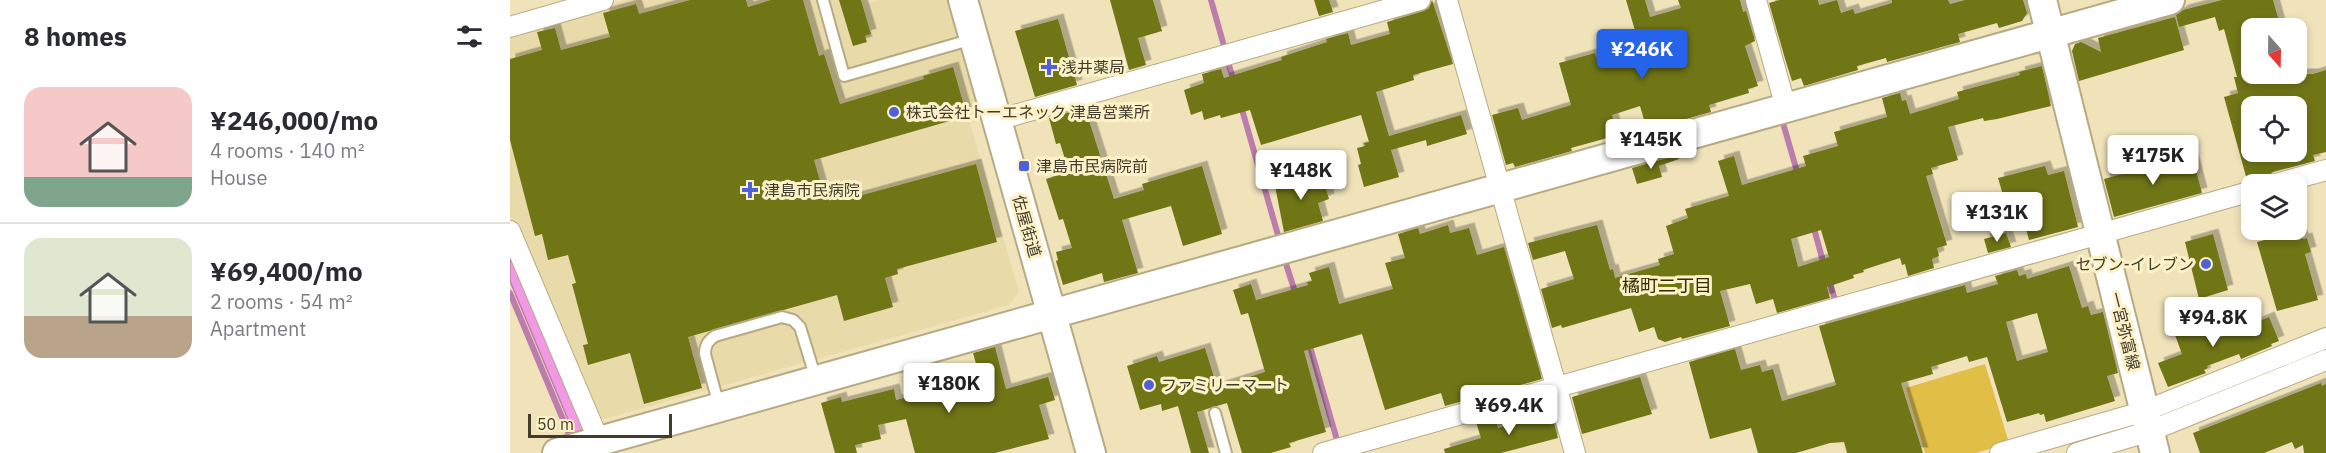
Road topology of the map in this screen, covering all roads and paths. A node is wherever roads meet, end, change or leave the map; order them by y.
1 (603, 0) edge
2 (823, 0) edge
3 (963, 0) edge
4 (1420, 0) edge
5 (1447, 0) edge
6 (1756, 0) edge
7 (2042, 0) edge
8 (2169, 0) edge
9 (510, 27) edge
10 (2050, 33) junction
11 (974, 39) junction
12 (1786, 108) junction
13 (997, 120) junction
14 (2326, 170) edge
15 (2307, 175) edge
16 (1499, 189) junction
17 (2241, 194) edge
18 (510, 231) edge
19 (2101, 234) junction
20 (1052, 313) junction
21 (2326, 338) edge
22 (2326, 360) edge
23 (816, 379) junction
24 (1556, 388) junction
25 (719, 406) junction
26 (1215, 413) dead end
27 (2150, 432) edge
28 (603, 444) edge
29 (564, 451) edge
30 (1091, 453) edge
31 (1226, 453) edge
32 (1323, 453) edge
33 (1575, 453) edge
34 (2000, 453) edge
35 (2077, 453) edge

1 - 9 street
2 - 11 lane
3 - 11 street, 佐屋街道
4 - 13 street
5 - 16 street
6 - 12 street
7 - 10 street, 一宮弥富線
8 - 10 street
10 - 12 street
10 - 19 street, 一宮弥富線
11 - 13 street, 佐屋街道
12 - 16 street
13 - 20 street, 佐屋街道
14 - 15 street
16 - 20 street
16 - 24 street
17 - 19 street
18 - 28 street
19 - 24 street
19 - 27 street, 一宮弥富線
20 - 23 street
20 - 30 street, 佐屋街道
21 - 27 street
22 - 27 street
23 - 25 street
23 - 25 lane
24 - 32 street
24 - 33 street
25 - 28 street
26 - 31 lane
27 - 34 street
27 - 35 street
28 - 29 street

